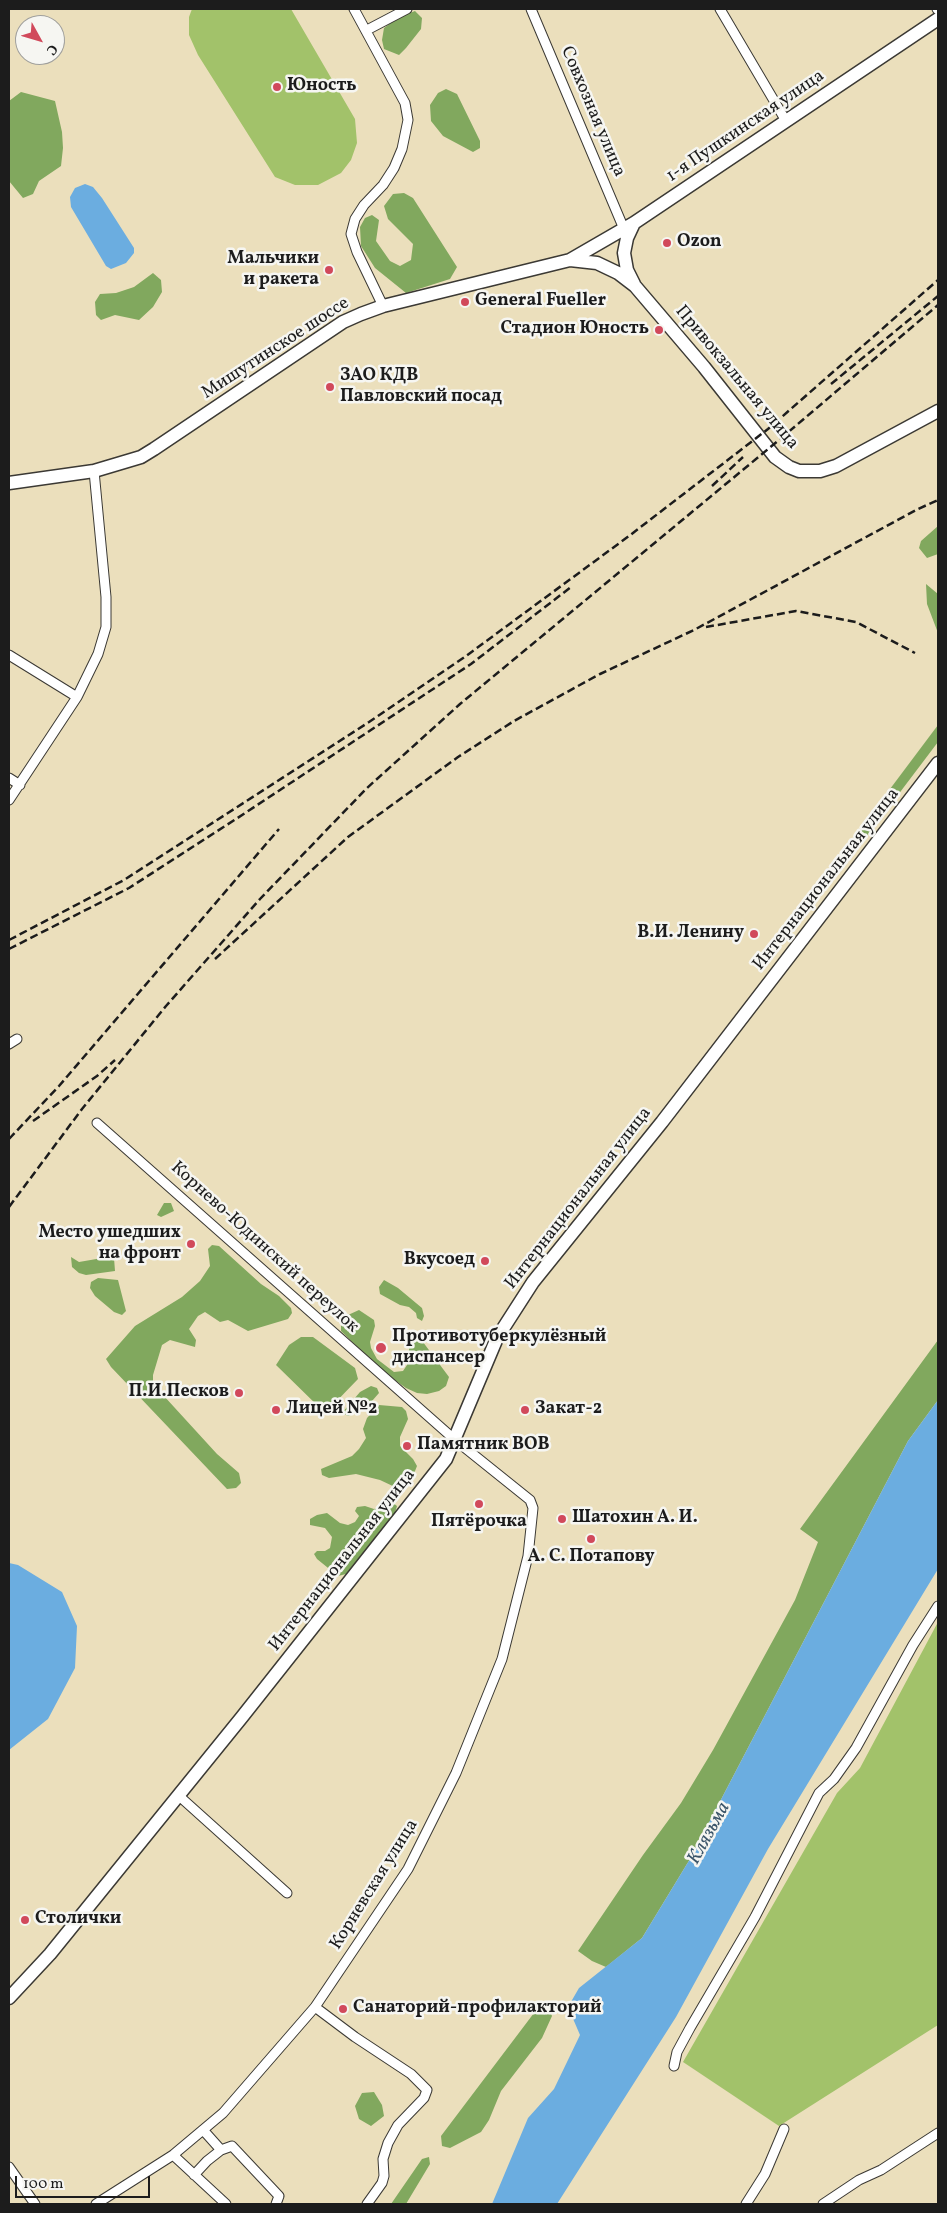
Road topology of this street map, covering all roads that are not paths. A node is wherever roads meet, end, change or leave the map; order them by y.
1 (354, 9) edge
2 (407, 9) edge
3 (531, 9) edge
4 (720, 9) edge
5 (938, 20) edge
6 (367, 30) junction
7 (786, 121) junction
8 (629, 226) junction
9 (570, 260) junction
10 (635, 286) junction
11 (383, 306) junction
12 (938, 412) edge
13 (94, 471) junction
14 (9, 483) edge
15 (9, 655) edge
16 (77, 697) junction
17 (938, 763) edge
18 (9, 778) edge
19 (20, 785) junction
20 (9, 800) edge
21 (97, 1123) dead end
22 (454, 1439) junction
23 (938, 1606) edge
24 (178, 1795) junction
25 (288, 1893) dead end
26 (9, 1998) edge
27 (315, 2007) junction
28 (674, 2066) dead end
29 (784, 2130) dead end
30 (204, 2131) junction
31 (938, 2133) edge
32 (221, 2150) junction
33 (173, 2155) junction
34 (9, 2167) edge
35 (194, 2175) junction
36 (35, 2204) edge
37 (96, 2204) edge
38 (226, 2204) edge
39 (276, 2204) edge
40 (367, 2204) edge
41 (746, 2204) edge
42 (823, 2204) edge

1 - 6 street
2 - 6 street
3 - 8 street, Совхозная улица
4 - 7 street
5 - 7 main road, 1-я Пушкинская улица
6 - 11 street
7 - 8 main road, 1-я Пушкинская улица
8 - 9 main road, 1-я Пушкинская улица
8 - 10 main road
9 - 10 main road, Привокзальная улица
9 - 11 main road, Мишутинское шоссе
10 - 12 main road, Привокзальная улица
11 - 13 main road, Мишутинское шоссе
13 - 14 main road, Мишутинское шоссе
13 - 16 street
15 - 16 street
16 - 19 street
17 - 22 main road, Интернациональная улица
18 - 19 street
19 - 20 street
21 - 22 street, Корнево-Юдинский переулок
22 - 24 main road, Интернациональная улица
22 - 27 street, Корневская улица
23 - 28 street
24 - 25 street
24 - 26 main road, Интернациональная улица
27 - 30 street, Корневская улица
27 - 40 street
29 - 41 street
30 - 32 street
30 - 33 street, Корневская улица
31 - 42 street
32 - 35 street
32 - 39 street
33 - 35 street
33 - 37 street, Корневская улица
34 - 36 street
35 - 38 street

